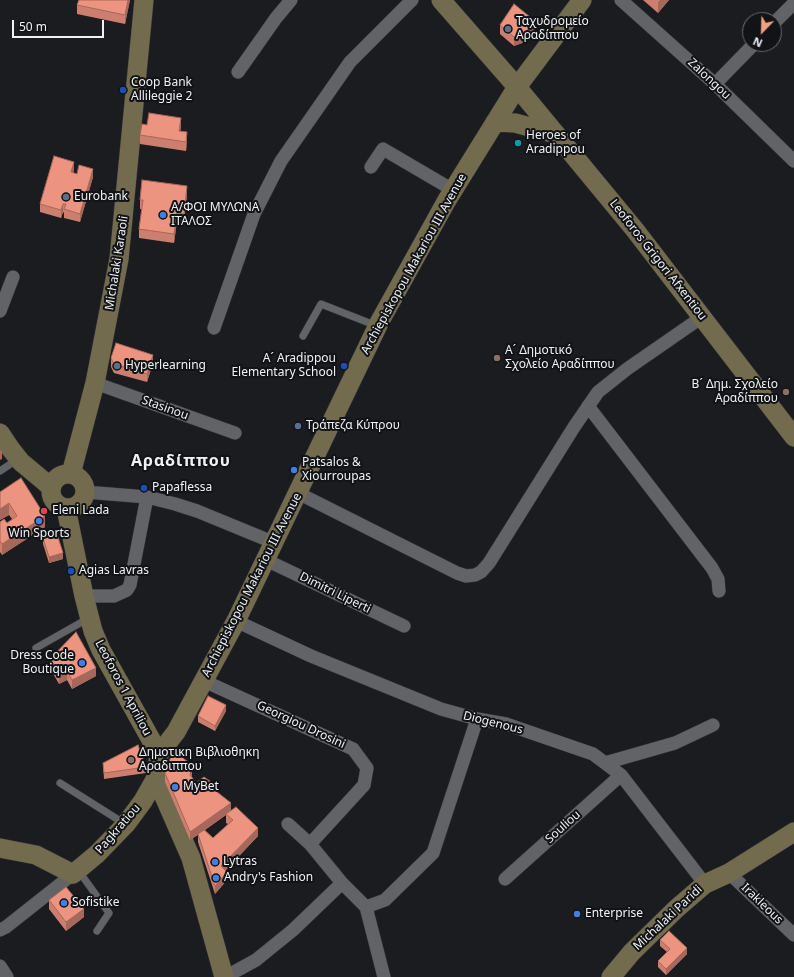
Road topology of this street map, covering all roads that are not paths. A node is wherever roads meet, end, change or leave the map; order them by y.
1 (144, 0) edge
2 (291, 0) edge
3 (412, 0) edge
4 (582, 0) edge
5 (621, 0) edge
6 (442, 1) edge
7 (794, 3) edge
8 (782, 15) edge
9 (746, 52) edge
10 (238, 72) dead end
11 (715, 84) junction
12 (517, 87) junction
13 (495, 122) junction
14 (556, 134) junction
15 (794, 161) edge
16 (371, 167) dead end
17 (453, 190) junction
18 (14, 277) dead end
19 (0, 311) edge
20 (702, 317) junction
21 (378, 327) junction
22 (214, 328) dead end
23 (303, 336) dead end
24 (96, 383) junction
25 (588, 406) junction
26 (0, 433) edge
27 (235, 434) dead end
28 (794, 437) edge
29 (18, 459) junction
30 (0, 471) edge
31 (71, 474) junction
32 (51, 487) junction
33 (85, 492) junction
34 (298, 493) junction
35 (147, 497) junction
36 (66, 508) junction
37 (275, 543) junction
38 (266, 560) junction
39 (719, 591) dead end
40 (84, 596) junction
41 (89, 618) junction
42 (236, 621) junction
43 (404, 626) dead end
44 (36, 648) dead end
45 (204, 681) junction
46 (477, 719) junction
47 (713, 725) dead end
48 (145, 728) junction
49 (176, 732) junction
50 (158, 754) junction
51 (606, 763) junction
52 (621, 775) junction
53 (156, 778) junction
54 (60, 783) dead end
55 (126, 824) junction
56 (288, 824) dead end
57 (794, 832) edge
58 (310, 844) junction
59 (0, 848) edge
60 (76, 872) junction
61 (729, 873) junction
62 (505, 880) dead end
63 (342, 883) junction
64 (705, 884) junction
65 (366, 907) junction
66 (0, 930) edge
67 (97, 931) dead end
68 (794, 935) edge
69 (0, 966) edge
70 (7, 977) edge
71 (224, 977) edge
72 (384, 977) edge
73 (611, 977) edge

1 - 24 main road, Michalaki Karaoli
2 - 10 street
3 - 22 street
4 - 12 main road, Archiepiskopou Makariou III Avenue
5 - 11 street, Zalongou
6 - 12 main road, Leoforos Grigori Afxentiou
7 - 8 street
9 - 11 street
11 - 15 street, Zalongou
12 - 13 main road, Archiepiskopou Makariou III Avenue
12 - 14 main road, Leoforos Grigori Afxentiou
13 - 14 main road
13 - 17 main road, Archiepiskopou Makariou III Avenue
14 - 20 main road, Leoforos Grigori Afxentiou
16 - 17 street
17 - 21 main road, Archiepiskopou Makariou III Avenue
18 - 19 street
20 - 25 street
20 - 28 main road, Leoforos Grigori Afxentiou
21 - 23 lane
21 - 34 main road, Archiepiskopou Makariou III Avenue
24 - 27 street, Stasinou
24 - 31 main road, Michalaki Karaoli
25 - 34 street
25 - 39 street
26 - 29 main road
29 - 30 lane
29 - 32 main road
31 - 32 main road
31 - 33 main road
32 - 36 main road
33 - 35 street
33 - 36 main road
34 - 37 main road, Archiepiskopou Makariou III Avenue
35 - 37 street
35 - 40 street
36 - 40 main road, Leoforos 1 Apriliou
37 - 38 main road, Archiepiskopou Makariou III Avenue
38 - 42 main road, Archiepiskopou Makariou III Avenue
38 - 43 street, Dimitri Liperti
40 - 41 main road, Leoforos 1 Apriliou
41 - 44 lane
41 - 48 main road, Leoforos 1 Apriliou
42 - 45 main road, Archiepiskopou Makariou III Avenue
42 - 46 street, Diogenous
45 - 49 main road, Archiepiskopou Makariou III Avenue
45 - 58 street, Georgiou Drosini
46 - 51 street, Diogenous
46 - 65 street
47 - 51 street
48 - 49 main road
48 - 50 main road, Leoforos 1 Apriliou
49 - 50 main road, Archiepiskopou Makariou III Avenue
50 - 53 main road
51 - 52 street, Diogenous
52 - 62 street, Souliou
52 - 64 street, Diogenous
53 - 55 main road, Pagkratiou
53 - 71 main road
54 - 55 lane
55 - 60 main road, Pagkratiou
56 - 58 street
57 - 61 main road, Michalaki Paridi
58 - 63 street
59 - 60 main road
60 - 66 street
60 - 67 lane
61 - 64 main road, Michalaki Paridi
61 - 68 street, Irakleous
63 - 65 street
63 - 71 street
64 - 73 main road, Michalaki Paridi
65 - 72 street
69 - 70 street

